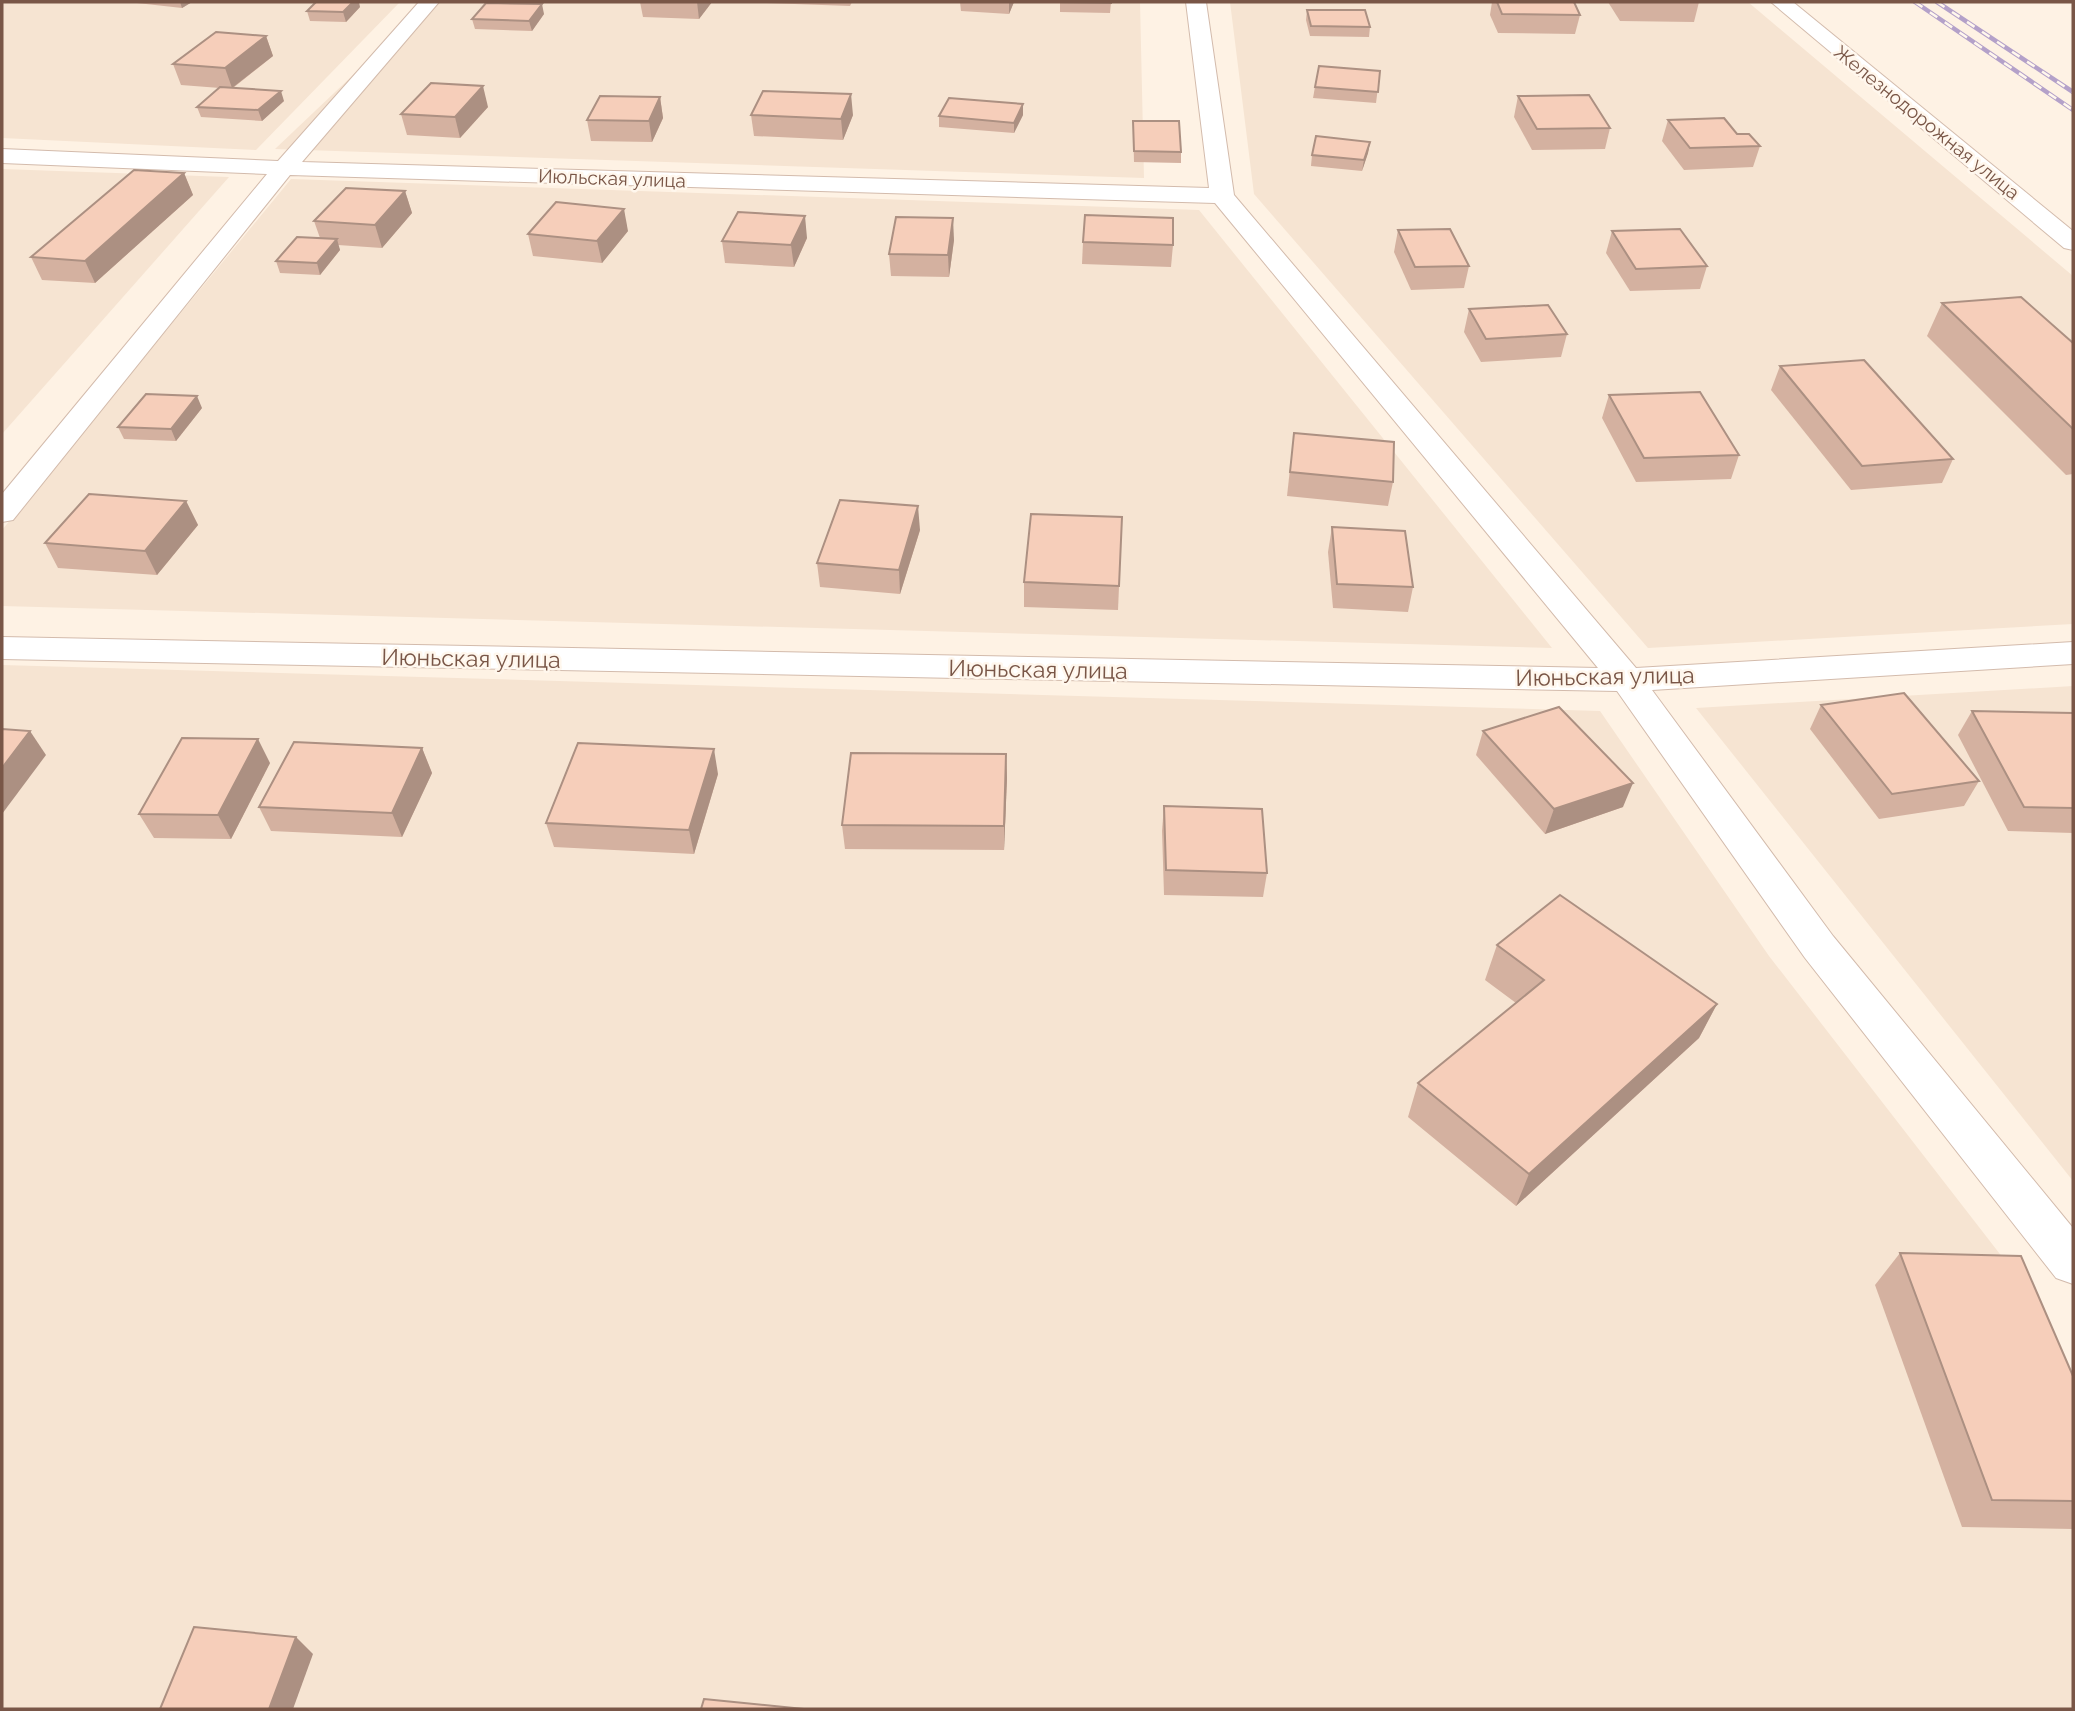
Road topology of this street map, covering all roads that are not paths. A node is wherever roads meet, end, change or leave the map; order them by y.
1 (429, 2) edge
2 (1196, 2) edge
3 (1781, 2) edge
4 (2, 156) edge
5 (284, 168) junction
6 (1222, 196) junction
7 (2073, 243) edge
8 (2, 513) edge
9 (2, 648) edge
10 (2073, 653) edge
11 (1627, 680) junction
12 (2073, 1263) edge

1 - 5 street
2 - 6 street
3 - 7 street, Железнодорожная улица
4 - 5 street, Июльская улица
5 - 6 street, Июльская улица
5 - 8 street
6 - 11 street
9 - 11 street, Июньская улица
10 - 11 street, Июньская улица
11 - 12 street

